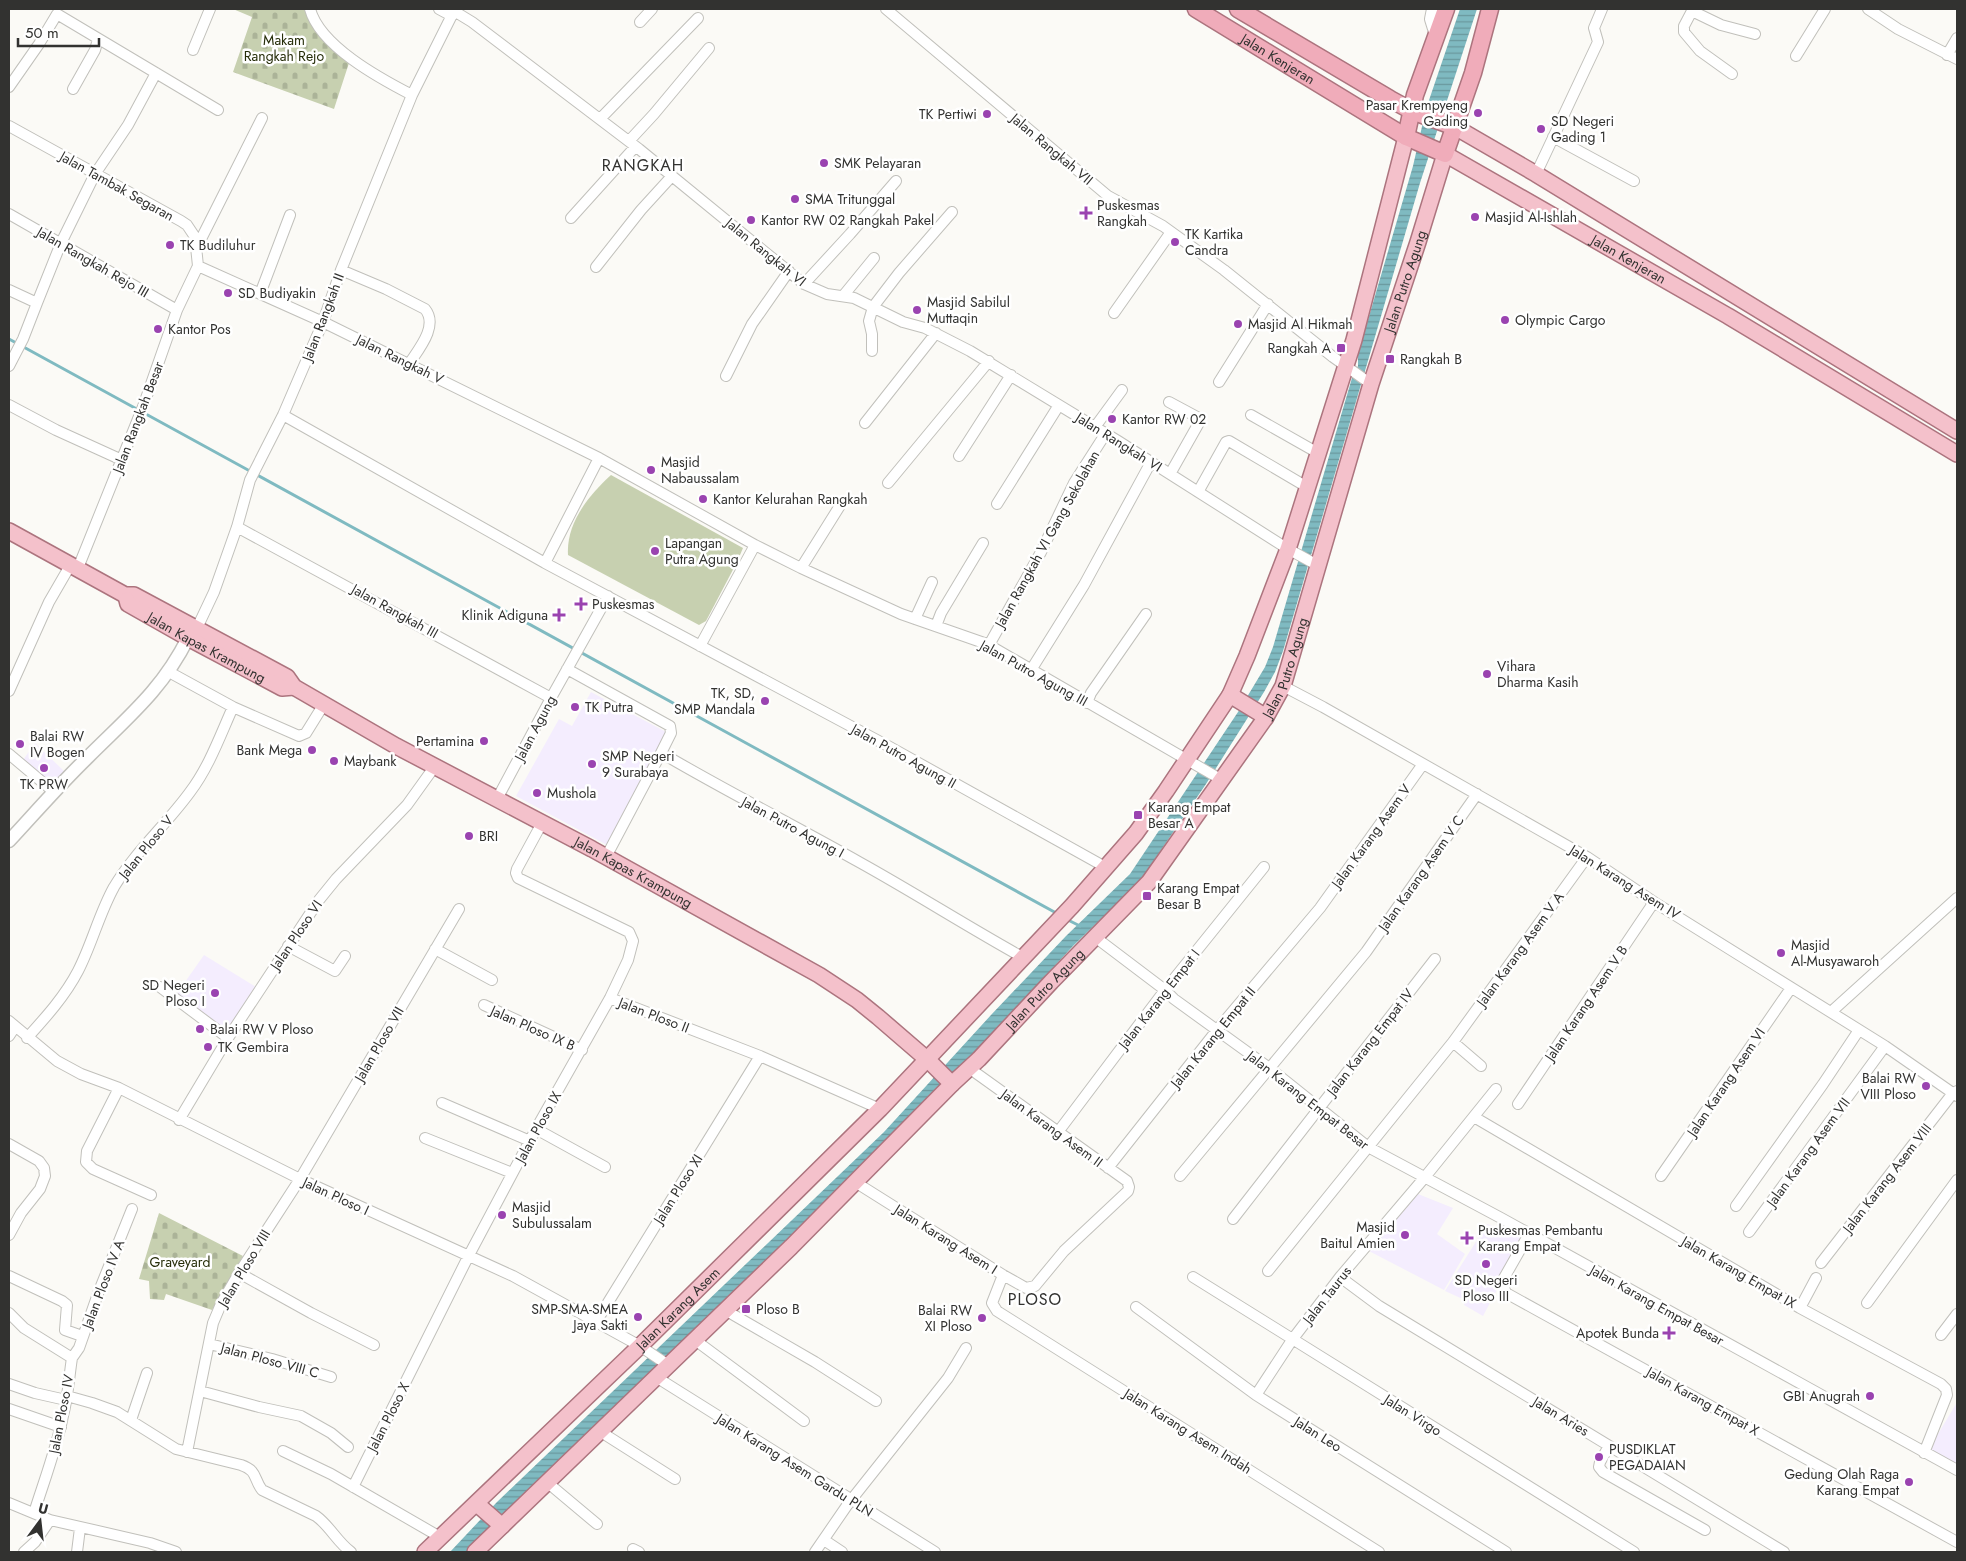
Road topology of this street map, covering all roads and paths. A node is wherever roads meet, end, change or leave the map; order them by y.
1 (210, 9) edge
2 (310, 9) edge
3 (439, 9) edge
4 (652, 9) edge
5 (886, 9) edge
6 (1196, 9) edge
7 (1240, 9) edge
8 (1434, 9) edge
9 (1446, 9) edge
10 (1602, 9) edge
11 (1825, 9) edge
12 (1868, 9) edge
13 (1692, 10) edge
14 (454, 12) edge
15 (1491, 12) edge
16 (698, 18) dead end
17 (640, 22) dead end
18 (1756, 34) dead end
19 (1437, 35) junction
20 (1957, 38) edge
21 (98, 39) junction
22 (709, 48) dead end
23 (193, 50) dead end
24 (1796, 56) dead end
25 (1952, 57) edge
26 (156, 73) junction
27 (1732, 74) dead end
28 (9, 87) edge
29 (73, 89) dead end
30 (412, 96) junction
31 (218, 110) dead end
32 (1416, 112) junction
33 (262, 118) dead end
34 (600, 119) junction
35 (9, 126) edge
36 (1451, 126) junction
37 (1409, 138) junction
38 (1553, 138) junction
39 (632, 144) junction
40 (1441, 152) junction
41 (95, 174) junction
42 (1536, 174) junction
43 (672, 176) junction
44 (896, 181) dead end
45 (1634, 181) dead end
46 (952, 212) dead end
47 (9, 214) edge
48 (290, 215) dead end
49 (572, 218) dead end
50 (1171, 232) junction
51 (61, 242) junction
52 (197, 247) junction
53 (874, 258) dead end
54 (198, 266) junction
55 (596, 267) dead end
56 (341, 270) junction
57 (789, 271) junction
58 (804, 284) junction
59 (9, 290) edge
60 (260, 294) junction
61 (843, 296) junction
62 (37, 303) junction
63 (1268, 304) junction
64 (873, 307) junction
65 (177, 310) junction
66 (1114, 313) dead end
67 (323, 322) junction
68 (936, 333) junction
69 (872, 351) dead end
70 (989, 361) junction
71 (409, 364) junction
72 (9, 366) edge
73 (1349, 369) junction
74 (1012, 375) junction
75 (726, 376) dead end
76 (1219, 382) dead end
77 (1368, 382) junction
78 (1122, 390) dead end
79 (1170, 402) dead end
80 (9, 405) edge
81 (1059, 405) junction
82 (282, 415) junction
83 (1251, 415) dead end
84 (865, 423) dead end
85 (1095, 427) junction
86 (1956, 430) edge
87 (1106, 433) junction
88 (1952, 451) edge
89 (1318, 453) junction
90 (960, 456) dead end
91 (599, 458) junction
92 (122, 460) junction
93 (1151, 462) junction
94 (1170, 474) junction
95 (888, 483) dead end
96 (1307, 487) junction
97 (1198, 492) junction
98 (841, 504) dead end
99 (997, 504) dead end
100 (238, 527) junction
101 (9, 531) edge
102 (983, 542) dead end
103 (755, 545) junction
104 (1292, 552) junction
105 (545, 563) junction
106 (1316, 564) junction
107 (74, 566) junction
108 (801, 568) junction
109 (932, 582) dead end
110 (608, 596) junction
111 (1146, 614) dead end
112 (915, 619) junction
113 (936, 626) junction
114 (192, 633) junction
115 (989, 645) junction
116 (700, 646) junction
117 (568, 669) junction
118 (1031, 670) junction
119 (169, 672) junction
120 (1282, 686) junction
121 (9, 691) edge
122 (1233, 697) junction
123 (551, 698) junction
124 (1087, 703) junction
125 (324, 704) junction
126 (233, 707) junction
127 (1261, 715) junction
128 (9, 754) edge
129 (660, 755) junction
130 (1189, 761) junction
131 (1423, 764) junction
132 (435, 766) junction
133 (1220, 779) junction
134 (54, 792) junction
135 (1478, 794) junction
136 (497, 799) junction
137 (542, 823) junction
138 (9, 841) edge
139 (606, 857) junction
140 (1587, 857) junction
141 (1264, 867) dead end
142 (1107, 868) junction
143 (1957, 898) edge
144 (1654, 902) junction
145 (1320, 908) joint
146 (459, 909) dead end
147 (1096, 937) junction
148 (288, 946) junction
149 (435, 949) junction
150 (345, 956) dead end
151 (1024, 958) junction
152 (1435, 959) dead end
153 (492, 980) dead end
154 (160, 987) dead end
155 (1791, 988) junction
156 (1165, 990) junction
157 (610, 998) junction
158 (484, 1006) dead end
159 (1831, 1012) junction
160 (12, 1024) edge
161 (1217, 1030) junction
162 (1859, 1030) junction
163 (9, 1036) edge
164 (27, 1038) junction
165 (228, 1038) junction
166 (1453, 1042) junction
167 (1885, 1046) junction
168 (582, 1050) junction
169 (760, 1056) junction
170 (928, 1060) junction
171 (1481, 1066) dead end
172 (1268, 1067) junction
173 (969, 1068) junction
174 (951, 1082) junction
175 (119, 1088) junction
176 (1496, 1089) dead end
177 (1956, 1093) edge
178 (442, 1103) dead end
179 (1518, 1104) dead end
180 (1319, 1107) junction
181 (880, 1109) junction
182 (1474, 1117) junction
183 (179, 1120) junction
184 (536, 1129) junction
185 (1058, 1132) junction
186 (425, 1138) dead end
187 (530, 1141) junction
188 (9, 1144) edge
189 (1368, 1147) junction
190 (605, 1166) dead end
191 (1108, 1168) junction
192 (512, 1174) junction
193 (1180, 1176) dead end
194 (1661, 1176) dead end
195 (1425, 1177) junction
196 (300, 1179) junction
197 (1957, 1180) edge
198 (855, 1182) junction
199 (151, 1196) dead end
200 (1736, 1206) dead end
201 (132, 1209) dead end
202 (1233, 1219) dead end
203 (1749, 1232) dead end
204 (1529, 1234) junction
205 (9, 1235) edge
206 (468, 1257) junction
207 (1821, 1264) dead end
208 (1268, 1271) dead end
209 (239, 1273) junction
210 (1003, 1275) junction
211 (9, 1276) edge
212 (1193, 1277) dead end
213 (1340, 1277) junction
214 (1816, 1278) dead end
215 (1867, 1303) dead end
216 (1136, 1307) dead end
217 (1800, 1308) junction
218 (725, 1310) junction
219 (997, 1311) joint
220 (1957, 1314) edge
221 (10, 1317) edge
222 (596, 1322) junction
223 (1941, 1335) dead end
224 (82, 1336) junction
225 (695, 1340) junction
226 (1292, 1340) junction
227 (208, 1344) junction
228 (374, 1345) dead end
229 (642, 1347) junction
230 (966, 1348) dead end
231 (72, 1358) junction
232 (666, 1364) junction
233 (147, 1373) dead end
234 (331, 1377) dead end
235 (656, 1377) junction
236 (9, 1384) edge
237 (200, 1391) junction
238 (1256, 1395) junction
239 (67, 1398) junction
240 (876, 1401) dead end
241 (9, 1409) edge
242 (131, 1420) junction
243 (804, 1421) dead end
244 (61, 1427) junction
245 (600, 1432) junction
246 (1609, 1446) junction
247 (348, 1447) dead end
248 (283, 1451) dead end
249 (187, 1452) junction
250 (1924, 1453) junction
251 (1957, 1470) edge
252 (675, 1479) dead end
253 (548, 1483) junction
254 (353, 1487) junction
255 (851, 1500) junction
256 (9, 1503) edge
257 (478, 1504) junction
258 (34, 1513) junction
259 (50, 1520) junction
260 (597, 1524) dead end
261 (501, 1526) junction
262 (80, 1528) junction
263 (1706, 1530) dead end
264 (440, 1537) junction
265 (824, 1540) junction
266 (1957, 1542) edge
267 (24, 1552) edge
268 (77, 1552) edge
269 (176, 1552) edge
270 (350, 1552) edge
271 (425, 1552) edge
272 (475, 1552) edge
273 (815, 1552) edge
274 (842, 1552) edge
275 (935, 1552) edge
276 (1379, 1552) edge
277 (1506, 1552) edge
278 (1634, 1552) edge
279 (1784, 1552) edge

1 - 23 street
2 - 30 street
3 - 14 street, Jalan Rangkah VI
4 - 17 street
5 - 50 street, Jalan Rangkah VII
6 - 37 highway, Jalan Kenjeran
7 - 32 highway, Jalan Kenjeran
8 - 19 main road
9 - 19 highway
10 - 38 street
11 - 24 street
12 - 25 street
13 - 18 street
13 - 27 street
14 - 30 street, Jalan Rangkah II
14 - 34 street, Jalan Rangkah VI
15 - 36 highway
16 - 34 street
19 - 32 highway
20 - 25 street
21 - 26 street
21 - 28 street
21 - 29 street
22 - 39 street
26 - 31 street
26 - 41 street
30 - 56 street, Jalan Rangkah II
32 - 36 highway, Jalan Kenjeran
32 - 37 highway
33 - 52 street
34 - 39 street, Jalan Rangkah VI
35 - 41 street, Jalan Tambak Segaran
36 - 40 highway
36 - 42 main road, Jalan Kenjeran
37 - 40 highway, Jalan Kenjeran
37 - 73 main road
38 - 42 street
38 - 45 street
39 - 43 street, Jalan Rangkah VI
39 - 49 street
40 - 77 main road, Jalan Putro Agung
40 - 88 main road, Jalan Kenjeran
41 - 51 street
41 - 52 street, Jalan Tambak Segaran
42 - 86 main road, Jalan Kenjeran
43 - 55 street
43 - 57 street, Jalan Rangkah VI
44 - 58 street
46 - 64 street
47 - 51 street, Jalan Rangkah Rejo III
48 - 60 street
50 - 63 street, Jalan Rangkah VII
50 - 66 street
51 - 62 street
51 - 65 street, Jalan Rangkah Rejo III
52 - 54 street, Jalan Tambak Segaran
53 - 61 street
54 - 60 street, Jalan Rangkah V
54 - 65 street, Jalan Rangkah Besar
56 - 67 street, Jalan Rangkah II
56 - 71 street
57 - 58 street, Jalan Rangkah VI
57 - 75 street
58 - 61 street, Jalan Rangkah VI
59 - 62 street
60 - 67 street, Jalan Rangkah V
61 - 64 street, Jalan Rangkah VI
62 - 72 street
63 - 73 street, Jalan Rangkah VII
63 - 76 street
64 - 68 street, Jalan Rangkah VI
64 - 69 street
65 - 92 street, Jalan Rangkah Besar
67 - 71 street, Jalan Rangkah V
67 - 82 street, Jalan Rangkah II
68 - 70 street, Jalan Rangkah VI
68 - 84 street
70 - 74 street, Jalan Rangkah VI
70 - 95 street
71 - 91 street, Jalan Rangkah V
73 - 77 street, Jalan Rangkah VII
73 - 89 main road
74 - 81 street, Jalan Rangkah VI
74 - 90 street
77 - 106 main road, Jalan Putro Agung
78 - 85 street
79 - 94 street
80 - 92 street
81 - 85 street, Jalan Rangkah VI
81 - 99 street
82 - 100 street, Jalan Rangkah II
82 - 105 street
83 - 89 street
85 - 87 street, Jalan Rangkah VI
86 - 88 main road
87 - 93 street, Jalan Rangkah VI
87 - 115 street, Jalan Rangkah VI Gang Sekolahan
89 - 96 main road
91 - 103 street, Jalan Rangkah V
91 - 105 street
92 - 107 street, Jalan Rangkah Besar
93 - 94 street, Jalan Rangkah VI
93 - 118 street
94 - 97 street, Jalan Rangkah VI
96 - 97 street
96 - 104 main road
97 - 104 street, Jalan Rangkah VI
98 - 108 street
100 - 114 street, Jalan Rangkah II
100 - 123 street, Jalan Rangkah III
101 - 107 main road, Jalan Kapas Krampung
102 - 113 street
103 - 108 street, Jalan Putro Agung III
103 - 116 street
104 - 106 street, Jalan Rangkah VI
104 - 122 main road
105 - 110 street, Jalan Putro Agung II
106 - 120 main road, Jalan Putro Agung
107 - 114 main road, Jalan Kapas Krampung
107 - 121 street, Jalan Rangkah Besar
108 - 112 street, Jalan Putro Agung III
109 - 112 street
110 - 116 street, Jalan Putro Agung II
110 - 117 street, Jalan Agung
111 - 124 street
112 - 113 street, Jalan Putro Agung III
113 - 115 street, Jalan Putro Agung III
114 - 119 street
114 - 125 main road, Jalan Kapas Krampung
115 - 118 street, Jalan Putro Agung III
116 - 142 street, Jalan Putro Agung II
117 - 123 street, Jalan Agung
117 - 129 street
118 - 124 street, Jalan Putro Agung III
119 - 126 street
119 - 134 street
120 - 127 main road, Jalan Putro Agung
120 - 131 street, Jalan Karang Asem IV
122 - 127 main road
122 - 130 main road
123 - 136 street, Jalan Agung
124 - 130 street, Jalan Putro Agung III
125 - 126 street
125 - 132 main road, Jalan Kapas Krampung
126 - 164 street, Jalan Ploso V
127 - 133 main road, Jalan Putro Agung
128 - 134 street
129 - 139 street
129 - 151 street, Jalan Putro Agung I
130 - 133 street, Jalan Putro Agung III
130 - 142 main road
131 - 135 street, Jalan Karang Asem IV
131 - 145 street, Jalan Karang Asem V
132 - 136 main road, Jalan Kapas Krampung
132 - 148 street, Jalan Ploso VI
133 - 147 main road, Jalan Putro Agung
134 - 138 street
135 - 140 street, Jalan Karang Asem IV
135 - 172 street, Jalan Karang Asem V C
136 - 137 main road, Jalan Kapas Krampung
137 - 139 main road, Jalan Kapas Krampung
137 - 157 street, Jalan Ploso II
139 - 170 main road, Jalan Kapas Krampung
140 - 144 street, Jalan Karang Asem IV
140 - 166 street, Jalan Karang Asem V A
141 - 156 street, Jalan Karang Empat I
142 - 151 main road
143 - 159 street
144 - 155 street, Jalan Karang Asem IV
144 - 179 street, Jalan Karang Asem V B
145 - 161 street, Jalan Karang Empat II
146 - 149 street, Jalan Ploso VII
147 - 156 street, Jalan Karang Empat Besar
147 - 173 main road, Jalan Putro Agung
148 - 150 street
148 - 165 street, Jalan Ploso VI
149 - 153 street
149 - 196 street, Jalan Ploso VII
151 - 170 main road
152 - 180 street, Jalan Karang Empat IV
154 - 165 street
155 - 159 street, Jalan Karang Asem IV
155 - 194 street, Jalan Karang Asem VI
156 - 161 street, Jalan Karang Empat Besar
156 - 185 street, Jalan Karang Empat I
157 - 168 street, Jalan Ploso IX
157 - 169 street, Jalan Ploso II
158 - 168 street, Jalan Ploso IX B
159 - 162 street, Jalan Karang Asem IV
160 - 163 street
160 - 164 street, Jalan Ploso I
161 - 172 street, Jalan Karang Empat Besar
161 - 191 street, Jalan Karang Empat II
162 - 167 street, Jalan Karang Asem IV
162 - 200 street
164 - 175 street, Jalan Ploso I
165 - 183 street, Jalan Ploso VI
166 - 171 street
166 - 189 street, Jalan Karang Asem V A
167 - 177 street, Jalan Karang Asem IV
167 - 203 street, Jalan Karang Asem VII
168 - 184 street, Jalan Ploso IX
169 - 181 street, Jalan Ploso II
169 - 222 street, Jalan Ploso XI
170 - 174 main road, Jalan Kapas Krampung
170 - 181 main road, Jalan Karang Asem
172 - 180 street, Jalan Karang Empat Besar
172 - 193 street, Jalan Karang Asem V C
173 - 174 main road, Jalan Putro Agung
173 - 185 street, Jalan Karang Asem II
174 - 198 main road
175 - 183 street, Jalan Ploso I
175 - 199 street
176 - 182 street, Jalan Taurus
177 - 207 street, Jalan Karang Asem VIII
178 - 187 street
180 - 189 street, Jalan Karang Empat Besar
180 - 202 street, Jalan Karang Empat IV
181 - 229 main road, Jalan Karang Asem
182 - 195 street, Jalan Taurus
182 - 217 street, Jalan Karang Empat IX
183 - 196 street, Jalan Ploso I
184 - 187 street, Jalan Ploso IX
184 - 190 street
185 - 191 street, Jalan Karang Asem II
186 - 192 street
187 - 192 street, Jalan Ploso IX
188 - 205 street
189 - 195 street, Jalan Karang Empat Besar
189 - 208 street, Jalan Karang Asem V A
191 - 210 street, Jalan Karang Asem II
192 - 206 street, Jalan Ploso IX
195 - 204 street, Jalan Karang Empat Besar
195 - 213 street, Jalan Taurus
196 - 206 street, Jalan Ploso I
196 - 209 street, Jalan Ploso VIII
197 - 215 street
198 - 210 street, Jalan Karang Asem I
198 - 218 main road
201 - 224 street, Jalan Ploso IV A
204 - 250 street, Jalan Karang Empat Besar
204 - 266 street, Jalan Karang Empat X
206 - 222 street, Jalan Ploso I
206 - 254 street, Jalan Ploso X
209 - 227 street, Jalan Ploso VIII
209 - 228 street
210 - 219 street, Jalan Karang Asem I
211 - 224 street
212 - 226 street, Jalan Virgo
213 - 226 street, Jalan Taurus
213 - 246 street, Jalan Aries
214 - 217 street
216 - 238 street, Jalan Leo
217 - 250 street, Jalan Karang Empat IX
218 - 225 main road
218 - 240 street
219 - 276 street, Jalan Karang Asem Indah
220 - 223 street
221 - 231 street, Jalan Ploso IV
222 - 229 street, Jalan Ploso I
224 - 231 street, Jalan Ploso IV A
225 - 232 main road
225 - 243 street
226 - 238 street, Jalan Taurus
226 - 278 street, Jalan Virgo
227 - 234 street, Jalan Ploso VIII C
227 - 237 street, Jalan Ploso VIII
229 - 232 street, Jalan Ploso I
229 - 257 main road, Jalan Karang Asem
230 - 255 street
231 - 239 street, Jalan Ploso IV
232 - 235 main road
233 - 242 street
235 - 245 main road
235 - 255 street, Jalan Karang Asem Gardu PLN
236 - 239 street
237 - 247 street
237 - 249 street, Jalan Ploso VIII
238 - 277 street, Jalan Leo
239 - 242 street
239 - 244 street, Jalan Ploso IV
241 - 244 street
242 - 249 street
244 - 258 street, Jalan Ploso IV
245 - 252 street
245 - 253 main road
246 - 263 street
246 - 279 street, Jalan Aries
248 - 254 street
249 - 270 street
250 - 251 street, Jalan Karang Empat Besar
253 - 260 street
253 - 261 main road
254 - 264 street
255 - 265 street
255 - 275 street, Jalan Karang Asem Gardu PLN
256 - 258 street
257 - 261 main road
257 - 264 main road, Jalan Karang Asem
258 - 259 street
259 - 262 street
259 - 267 street
261 - 272 main road
262 - 268 street
262 - 269 street
264 - 271 main road, Jalan Karang Asem
265 - 273 street
265 - 274 street

